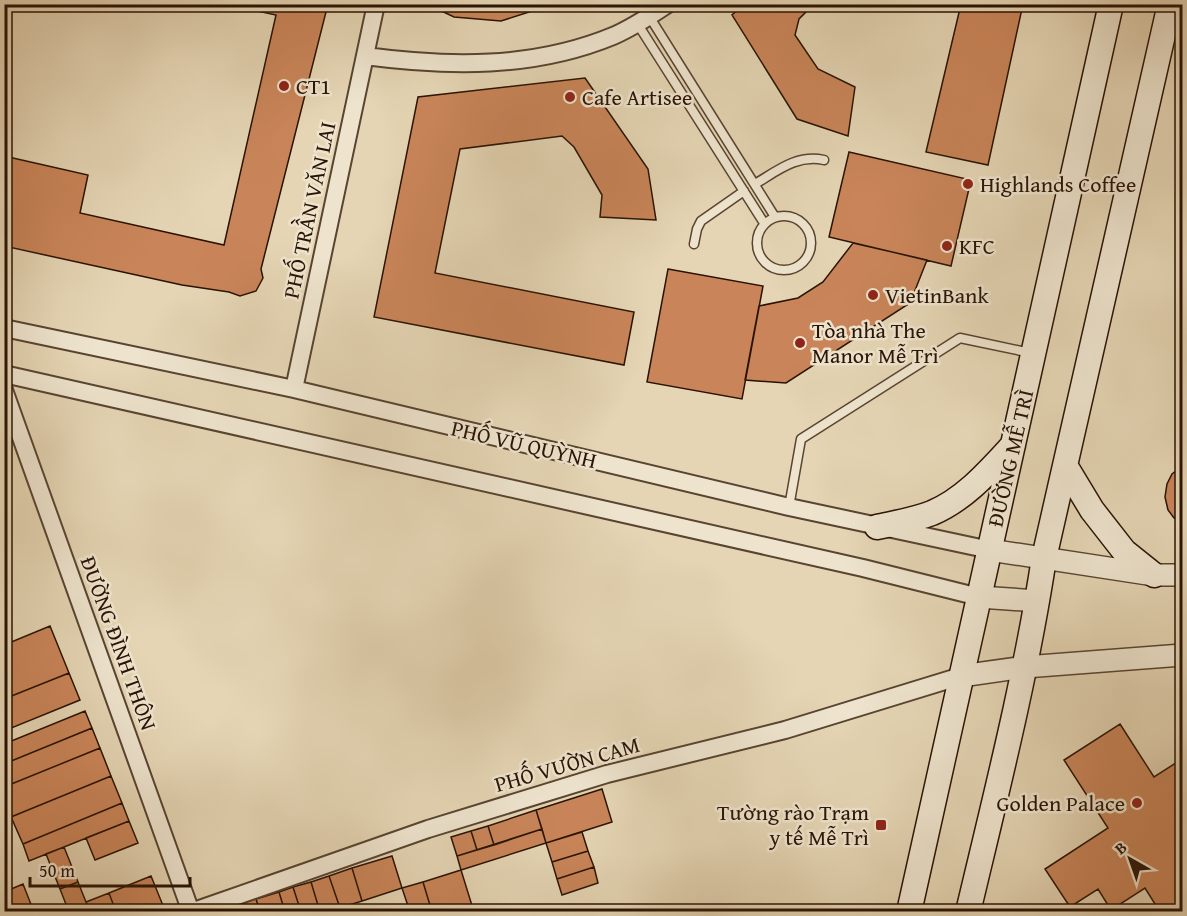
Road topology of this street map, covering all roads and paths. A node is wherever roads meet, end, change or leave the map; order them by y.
1 (376, 4) edge
2 (668, 4) edge
3 (1111, 4) edge
4 (1170, 4) edge
5 (643, 20) junction
6 (365, 56) junction
7 (824, 160) dead end
8 (755, 184) junction
9 (744, 191) junction
10 (775, 217) junction
11 (764, 223) junction
12 (694, 244) dead end
13 (4, 328) edge
14 (1033, 353) junction
15 (4, 374) edge
16 (294, 389) junction
17 (4, 390) edge
18 (1014, 443) junction
19 (1066, 467) junction
20 (789, 507) junction
21 (878, 527) junction
22 (990, 550) junction
23 (1044, 558) junction
24 (1154, 575) junction
25 (1182, 575) edge
26 (979, 597) junction
27 (1038, 601) junction
28 (1182, 655) edge
29 (1025, 667) junction
30 (961, 676) junction
31 (191, 912) edge
32 (909, 912) edge
33 (968, 912) edge

1 - 6 street, PHỐ TRẦN VĂN LAI
2 - 5 street
3 - 14 main road, ĐƯỜNG MỄ TRÌ
4 - 19 main road
5 - 6 street
5 - 8 lane
5 - 9 lane
6 - 16 street, PHỐ TRẦN VĂN LAI
7 - 8 lane
8 - 10 lane
9 - 11 lane
9 - 12 lane
10 - 11 lane
10 - 11 lane
13 - 16 street, PHỐ VŨ QUỲNH
14 - 18 main road, ĐƯỜNG MỄ TRÌ
14 - 20 lane
15 - 26 street, PHỐ VŨ QUỲNH
16 - 20 street, PHỐ VŨ QUỲNH
17 - 31 street, ĐƯỜNG ĐÌNH THÔN
18 - 21 main road
18 - 22 main road, ĐƯỜNG MỄ TRÌ
19 - 23 main road
19 - 24 main road
20 - 21 street, PHỐ VŨ QUỲNH
21 - 22 street, PHỐ VŨ QUỲNH
22 - 23 street, PHỐ VŨ QUỲNH
22 - 26 main road, ĐƯỜNG MỄ TRÌ
23 - 24 street, PHỐ VŨ QUỲNH
23 - 27 main road
24 - 25 street, PHỐ VŨ QUỲNH
26 - 27 street
26 - 30 main road, ĐƯỜNG MỄ TRÌ
27 - 29 main road
28 - 29 street
29 - 30 street
29 - 33 main road
30 - 31 street, PHỐ VƯỜN CAM
30 - 32 main road, ĐƯỜNG MỄ TRÌ

